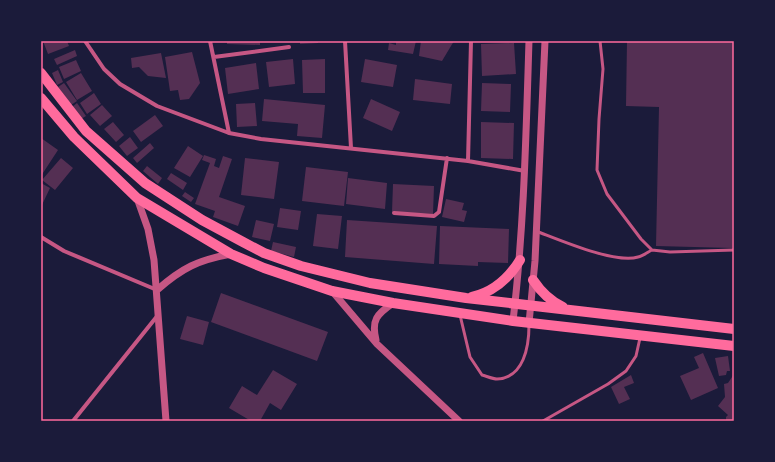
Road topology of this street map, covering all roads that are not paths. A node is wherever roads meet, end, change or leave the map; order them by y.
1 (85, 41) edge
2 (210, 41) edge
3 (345, 41) edge
4 (471, 41) edge
5 (529, 41) edge
6 (545, 41) edge
7 (600, 41) edge
8 (290, 47) dead end
9 (214, 57) junction
10 (41, 73) edge
11 (41, 98) edge
12 (229, 133) junction
13 (351, 148) junction
14 (447, 158) junction
15 (468, 160) junction
16 (525, 171) junction
17 (137, 198) junction
18 (394, 213) dead end
19 (536, 231) junction
20 (41, 237) edge
21 (652, 250) junction
22 (734, 250) edge
23 (231, 254) junction
24 (520, 260) junction
25 (533, 280) junction
26 (157, 290) junction
27 (332, 291) junction
28 (466, 298) junction
29 (393, 303) junction
30 (515, 304) junction
31 (531, 305) junction
32 (568, 310) junction
33 (459, 313) junction
34 (158, 315) junction
35 (513, 321) junction
36 (529, 323) junction
37 (734, 330) edge
38 (640, 336) junction
39 (377, 344) junction
40 (734, 346) edge
41 (73, 421) edge
42 (166, 421) edge
43 (458, 421) edge
44 (543, 421) edge

1 - 12 street
2 - 9 street
3 - 13 street
4 - 15 street
5 - 16 street
6 - 19 street
7 - 21 lane
8 - 9 street
9 - 12 street
10 - 28 main road
11 - 17 main road
12 - 13 street
13 - 14 street
14 - 15 street
14 - 18 street
15 - 16 street
16 - 24 street
17 - 23 main road
17 - 26 street
19 - 21 lane
19 - 25 street
20 - 26 street
21 - 22 lane
23 - 26 street
23 - 27 main road
24 - 28 main road
24 - 30 street
25 - 31 street
25 - 32 main road
26 - 34 street
27 - 29 main road
27 - 39 street
28 - 30 main road
29 - 33 main road
29 - 39 street
30 - 31 main road
30 - 35 street
31 - 32 main road
31 - 36 street
32 - 37 main road
33 - 35 main road
33 - 36 lane
34 - 41 street
34 - 42 street
35 - 36 main road
36 - 38 main road
38 - 40 main road
38 - 44 lane
39 - 43 street

